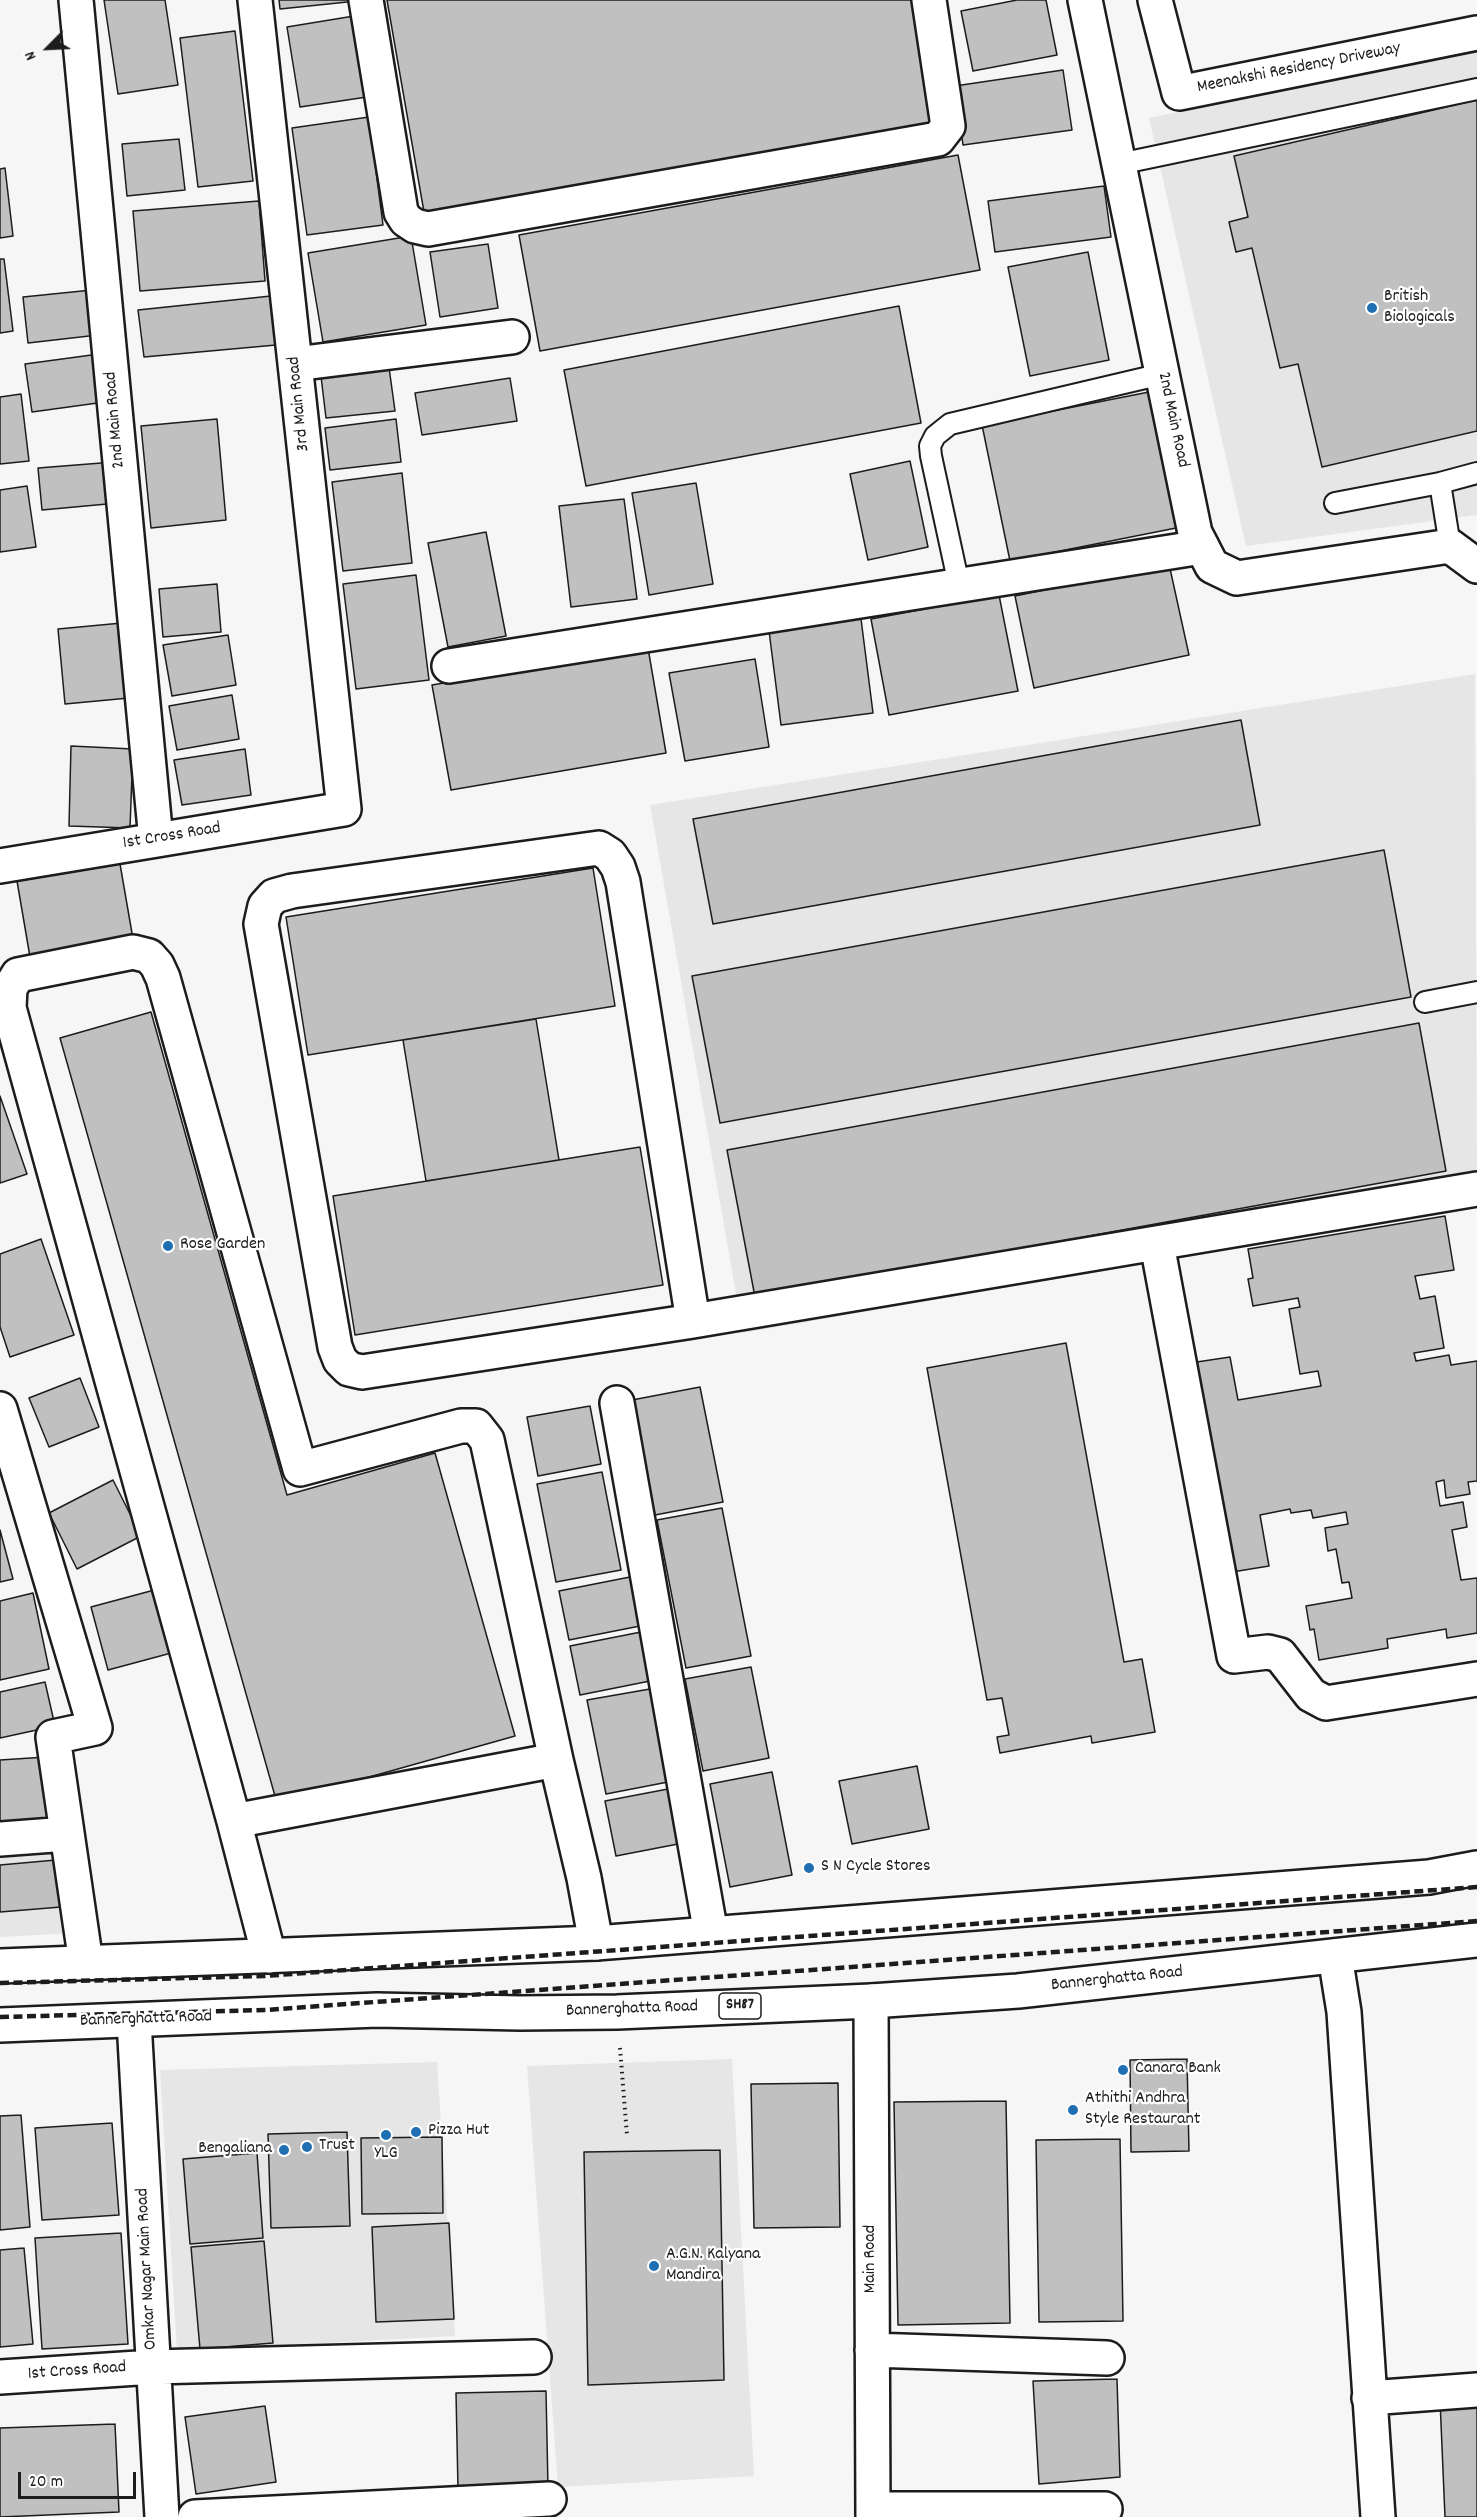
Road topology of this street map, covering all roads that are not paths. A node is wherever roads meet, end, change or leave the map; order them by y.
1 (76, 0) edge
2 (255, 0) edge
3 (366, 0) edge
4 (929, 0) edge
5 (1155, 0) edge
6 (1088, 1) edge
7 (1477, 33) edge
8 (1477, 89) edge
9 (1119, 164) junction
10 (512, 337) dead end
11 (295, 364) junction
12 (1162, 374) junction
13 (1477, 473) edge
14 (1440, 483) junction
15 (1335, 503) dead end
16 (1450, 546) junction
17 (1202, 547) junction
18 (1477, 566) edge
19 (958, 585) junction
20 (449, 666) dead end
21 (344, 809) joint
22 (156, 840) junction
23 (0, 866) edge
24 (1477, 992) edge
25 (1425, 1002) dead end
26 (1477, 1190) edge
27 (1157, 1244) junction
28 (693, 1322) junction
29 (617, 1403) dead end
30 (0, 1409) edge
31 (1477, 1679) edge
32 (556, 1760) junction
33 (234, 1821) junction
34 (67, 1834) junction
35 (0, 1839) edge
36 (1477, 1868) edge
37 (711, 1934) junction
38 (1477, 1940) edge
39 (596, 1943) junction
40 (269, 1956) junction
41 (1335, 1956) junction
42 (86, 1963) junction
43 (0, 1966) edge
44 (871, 2001) junction
45 (134, 2021) junction
46 (0, 2025) edge
47 (872, 2350) junction
48 (534, 2357) dead end
49 (1107, 2358) dead end
50 (153, 2367) junction
51 (0, 2377) edge
52 (1477, 2390) edge
53 (1369, 2398) junction
54 (549, 2499) dead end
55 (1105, 2509) dead end
56 (873, 2513) edge
57 (162, 2517) edge
58 (195, 2517) edge
59 (1378, 2517) edge

1 - 22 street, 2nd Main Road
2 - 11 street, 3rd Main Road
3 - 4 street
5 - 7 street, Meenakshi Residency Driveway
6 - 9 street, 2nd Main Road
8 - 9 lane
9 - 12 street, 2nd Main Road
10 - 11 street
11 - 21 street, 3rd Main Road
12 - 17 street, 2nd Main Road
12 - 19 lane
13 - 14 lane
14 - 15 lane
14 - 16 lane
16 - 17 street, 2nd Main Road
16 - 18 street
17 - 19 street
19 - 20 street
21 - 22 street, 1st Cross Road
22 - 23 street, 1st Cross Road
24 - 25 lane
26 - 27 street
27 - 28 street
27 - 31 street
28 - 28 street
29 - 37 street
30 - 34 street
32 - 33 street
32 - 33 street
32 - 39 street
33 - 40 street
34 - 35 street
34 - 42 street
36 - 37 street
37 - 39 street
38 - 41 street, Bannerghatta Road / SH87
39 - 40 street
40 - 42 street
41 - 44 street, Bannerghatta Road / SH87
41 - 53 street
42 - 43 street
44 - 45 street, Bannerghatta Road / SH87
44 - 47 street, Main Road
45 - 46 street, Bannerghatta Road / SH87
45 - 50 street, Omkar Nagar Main Road
47 - 49 street
47 - 56 street, Main Road
48 - 50 street, 1st Cross Road
50 - 51 street, 1st Cross Road
50 - 57 street, Omkar Nagar Main Road
52 - 53 street
53 - 59 street
54 - 58 street
55 - 56 street

